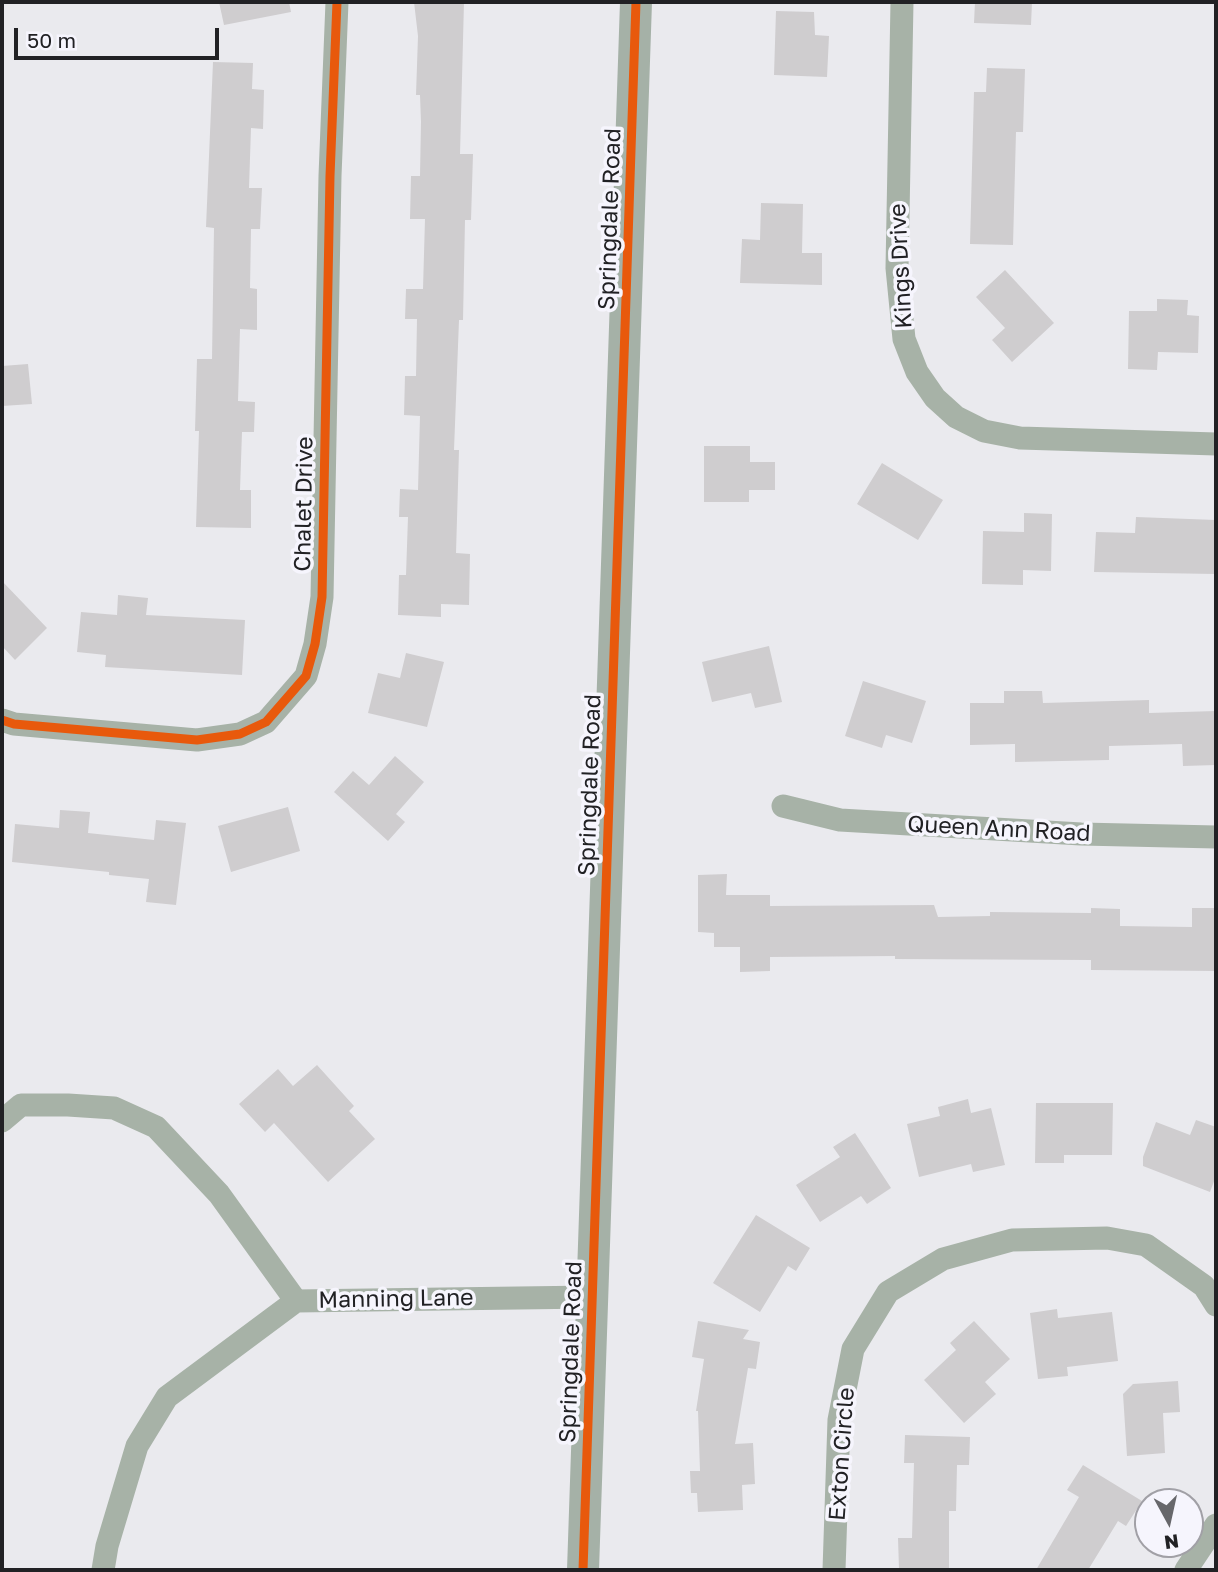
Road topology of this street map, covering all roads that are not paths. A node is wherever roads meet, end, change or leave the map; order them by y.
1 (337, 2) edge
2 (636, 2) edge
3 (902, 2) edge
4 (1216, 444) edge
5 (2, 720) edge
6 (783, 806) dead end
7 (1216, 837) edge
8 (2, 1121) edge
9 (592, 1297) junction
10 (296, 1301) junction
11 (1216, 1305) edge
12 (1216, 1525) edge
13 (103, 1570) edge
14 (583, 1570) edge
15 (834, 1570) edge
16 (1186, 1570) edge

1 - 5 street, Chalet Drive
2 - 9 main road, Springdale Road
3 - 4 street, Kings Drive
6 - 7 street, Queen Ann Road
8 - 10 street
9 - 10 street, Manning Lane
9 - 14 main road, Springdale Road
10 - 13 street, Manning Lane
11 - 15 street, Exton Circle
12 - 16 street

